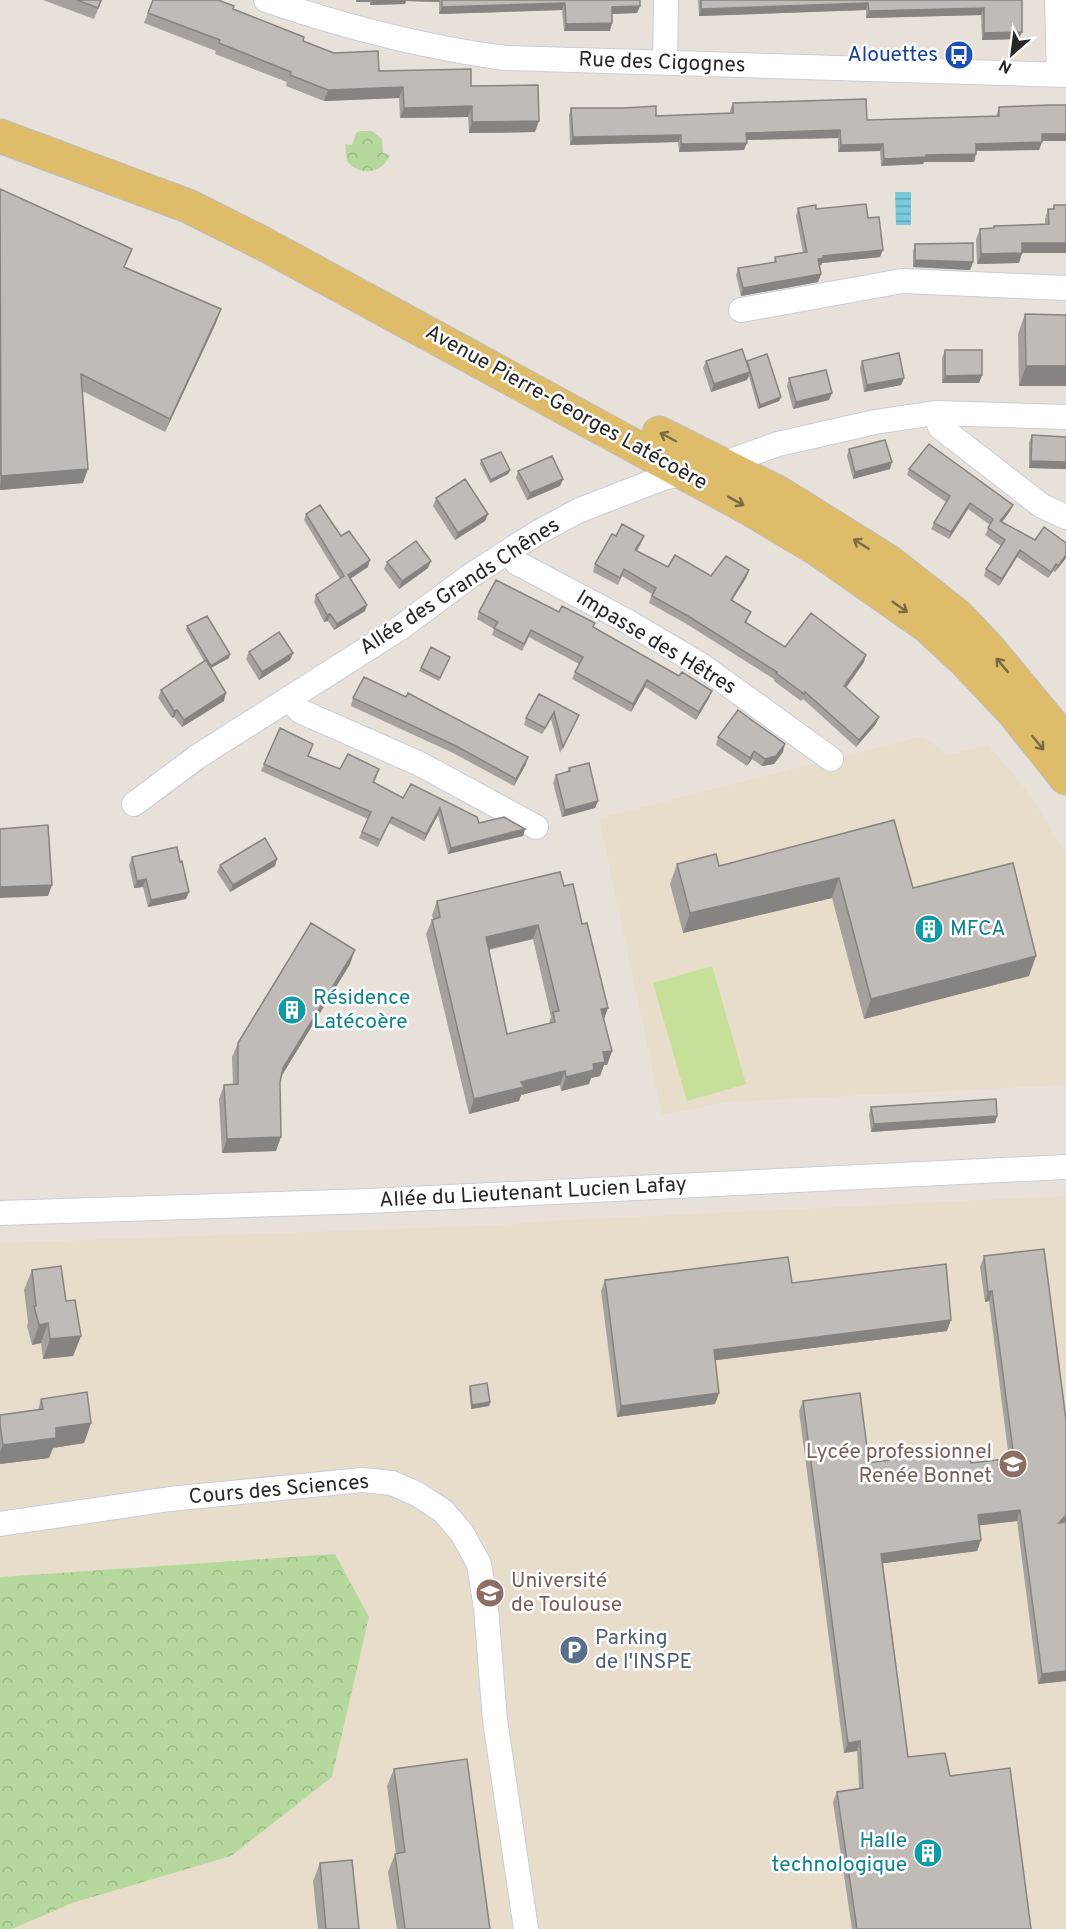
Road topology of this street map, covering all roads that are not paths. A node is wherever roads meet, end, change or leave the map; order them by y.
1 (266, 0) edge
2 (666, 0) edge
3 (1057, 0) edge
4 (665, 63) junction
5 (1063, 75) edge
6 (0, 115) edge
7 (0, 136) edge
8 (1066, 288) edge
9 (741, 310) dead end
10 (557, 391) junction
11 (934, 413) junction
12 (1066, 417) edge
13 (719, 465) junction
14 (685, 473) junction
15 (1066, 517) edge
16 (509, 552) junction
17 (289, 698) junction
18 (1066, 742) edge
19 (831, 759) dead end
20 (1066, 778) edge
21 (134, 804) dead end
22 (536, 827) dead end
23 (1066, 1167) edge
24 (0, 1213) edge
25 (0, 1524) edge
26 (526, 1929) edge

1 - 4 street, Rue des Cigognes
2 - 4 street
3 - 5 street
4 - 5 street, Rue des Cigognes
6 - 10 main road, Avenue Pierre-Georges Latécoère
7 - 10 main road, Avenue Pierre-Georges Latécoère
8 - 9 street
13 -> 10 main road, Avenue Pierre-Georges Latécoère
10 - 14 main road, Avenue Pierre-Georges Latécoère
11 - 12 street, Allée des Grands Chênes
11 - 13 street, Allée des Grands Chênes
11 - 15 street
13 - 14 street, Allée des Grands Chênes
18 -> 13 main road, Avenue Pierre-Georges Latécoère
14 - 16 street, Allée des Grands Chênes
14 -> 20 main road, Avenue Pierre-Georges Latécoère
16 - 17 street, Allée des Grands Chênes
16 - 19 street, Impasse des Hêtres
17 - 21 street, Allée des Grands Chênes
17 - 22 street
23 - 24 street, Allée du Lieutenant Lucien Lafay
25 - 26 street, Cours des Sciences

